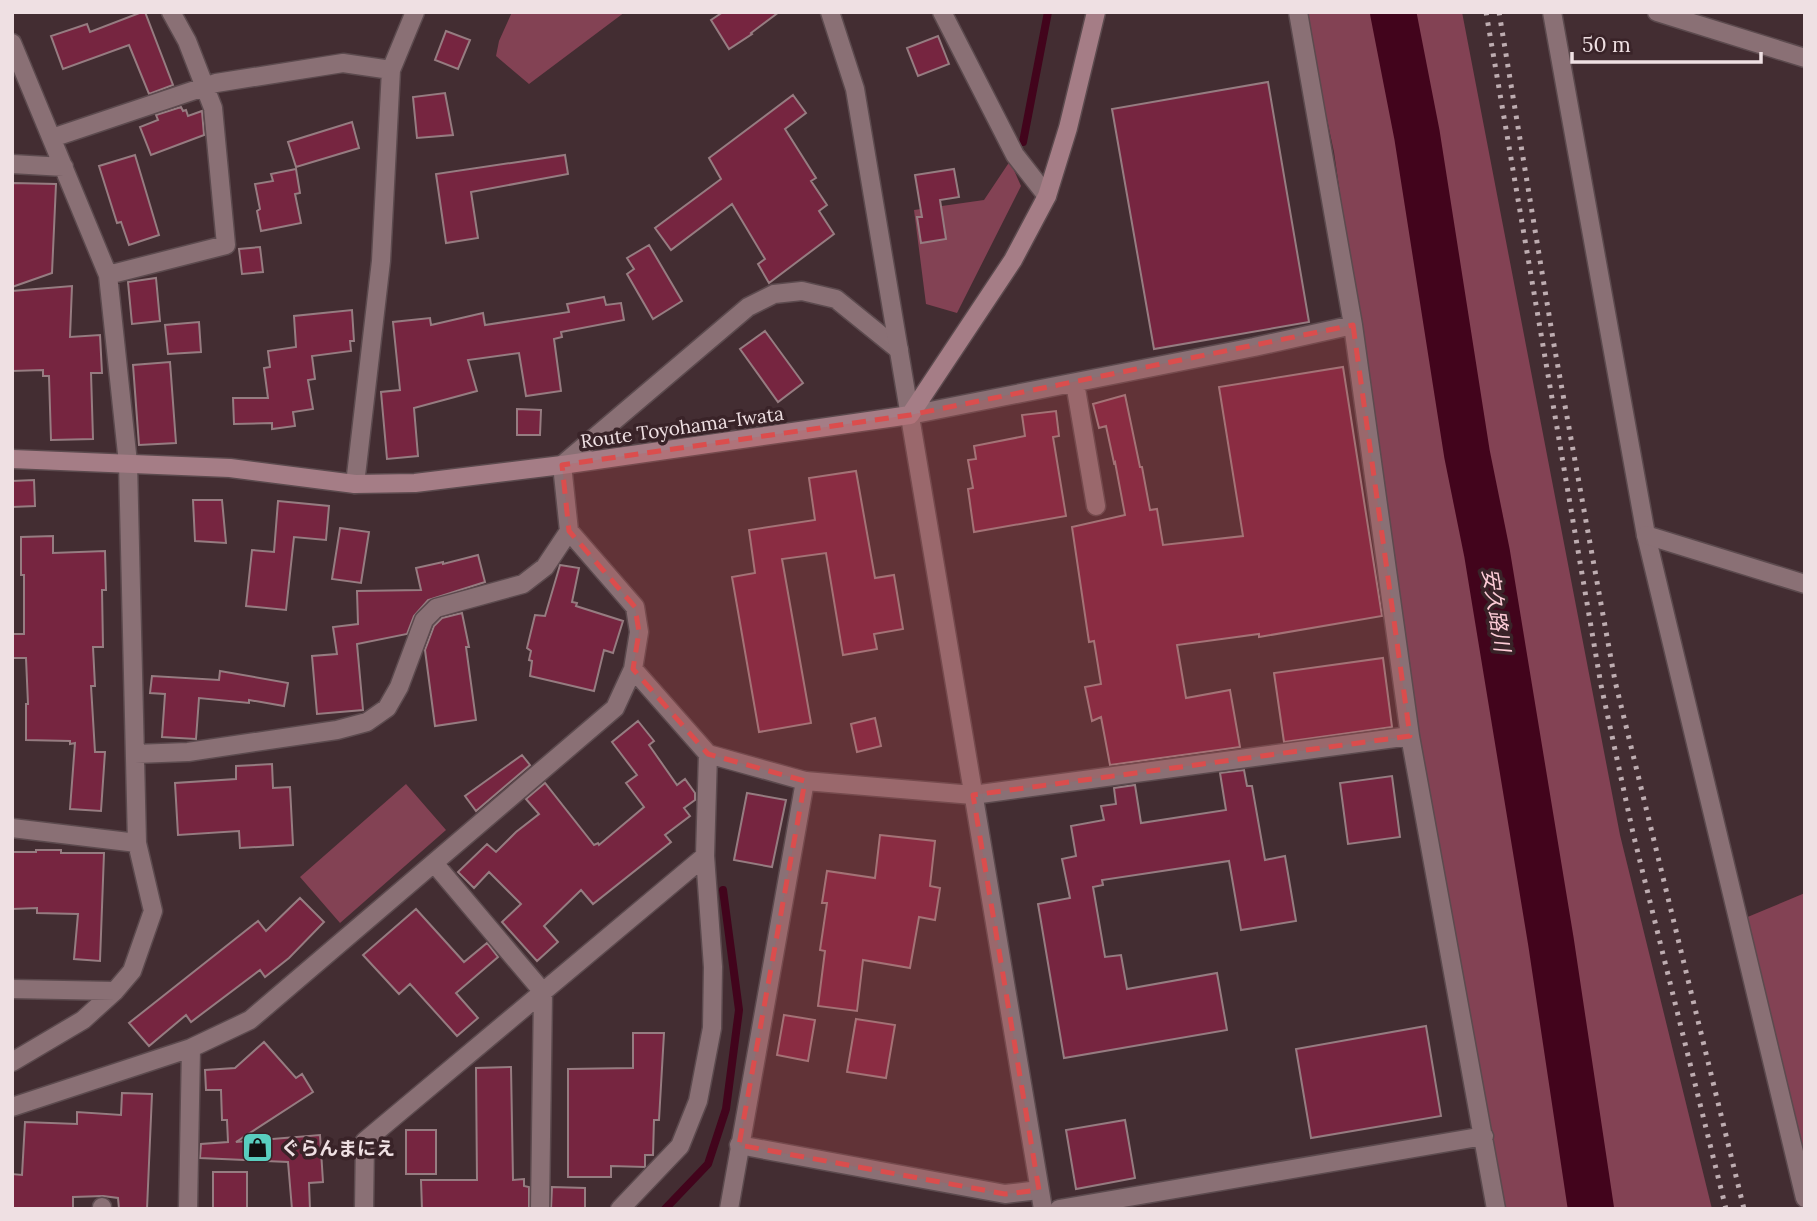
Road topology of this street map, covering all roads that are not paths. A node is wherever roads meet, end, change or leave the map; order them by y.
1 (171, 12) edge
2 (415, 12) edge
3 (830, 12) edge
4 (942, 12) edge
5 (1096, 12) edge
6 (1298, 12) edge
7 (1552, 12) edge
8 (1657, 12) edge
9 (12, 43) edge
10 (1805, 58) edge
11 (391, 69) junction
12 (205, 87) junction
13 (52, 138) junction
14 (12, 164) edge
15 (64, 167) junction
16 (1047, 196) junction
17 (108, 275) junction
18 (1353, 325) junction
19 (900, 350) junction
20 (1075, 383) junction
21 (910, 415) junction
22 (12, 459) edge
23 (128, 463) junction
24 (562, 465) junction
25 (355, 484) junction
26 (1096, 506) dead end
27 (569, 531) junction
28 (1646, 535) junction
29 (1805, 584) edge
30 (633, 669) junction
31 (1410, 736) junction
32 (135, 754) junction
33 (708, 754) junction
34 (805, 781) junction
35 (973, 795) junction
36 (12, 828) edge
37 (138, 843) junction
38 (705, 856) junction
39 (434, 863) junction
40 (12, 989) edge
41 (115, 991) junction
42 (543, 992) junction
43 (191, 1048) junction
44 (12, 1062) edge
45 (12, 1107) edge
46 (1484, 1136) junction
47 (740, 1145) junction
48 (1039, 1190) junction
49 (1805, 1198) edge
50 (188, 1209) edge
51 (364, 1209) edge
52 (540, 1209) edge
53 (620, 1209) edge
54 (729, 1209) edge
55 (1043, 1209) edge
56 (1059, 1209) edge
57 (1496, 1209) edge

1 - 12 street
2 - 11 street
3 - 19 street
4 - 16 street
5 - 16 main road
6 - 18 street
7 - 28 street
8 - 10 street
9 - 13 street
11 - 12 street
11 - 25 street
12 - 13 street
12 - 17 street
13 - 15 street
14 - 15 street
15 - 17 street
16 - 21 main road
17 - 23 street
18 - 20 street
18 - 31 street
19 - 21 street
19 - 24 street
20 - 21 street
20 - 26 street
21 - 24 main road, Route Toyohama-Iwata
21 - 35 street
22 - 23 main road, Route Toyohama-Iwata
23 - 25 main road, Route Toyohama-Iwata
23 - 32 street
24 - 25 main road, Route Toyohama-Iwata
24 - 27 street
27 - 30 street
27 - 32 street
28 - 29 street
28 - 49 street
30 - 33 street
30 - 39 street
31 - 35 street
31 - 46 street
32 - 37 street
33 - 34 street
33 - 38 street
34 - 35 street
34 - 47 street
35 - 48 street
36 - 37 street
37 - 41 street
38 - 42 street
38 - 53 street
39 - 42 street
39 - 43 street
40 - 41 street
41 - 44 street
42 - 51 street
42 - 52 street
43 - 45 street
43 - 50 street
46 - 56 street
46 - 57 street
47 - 48 street
47 - 54 street
48 - 55 street

